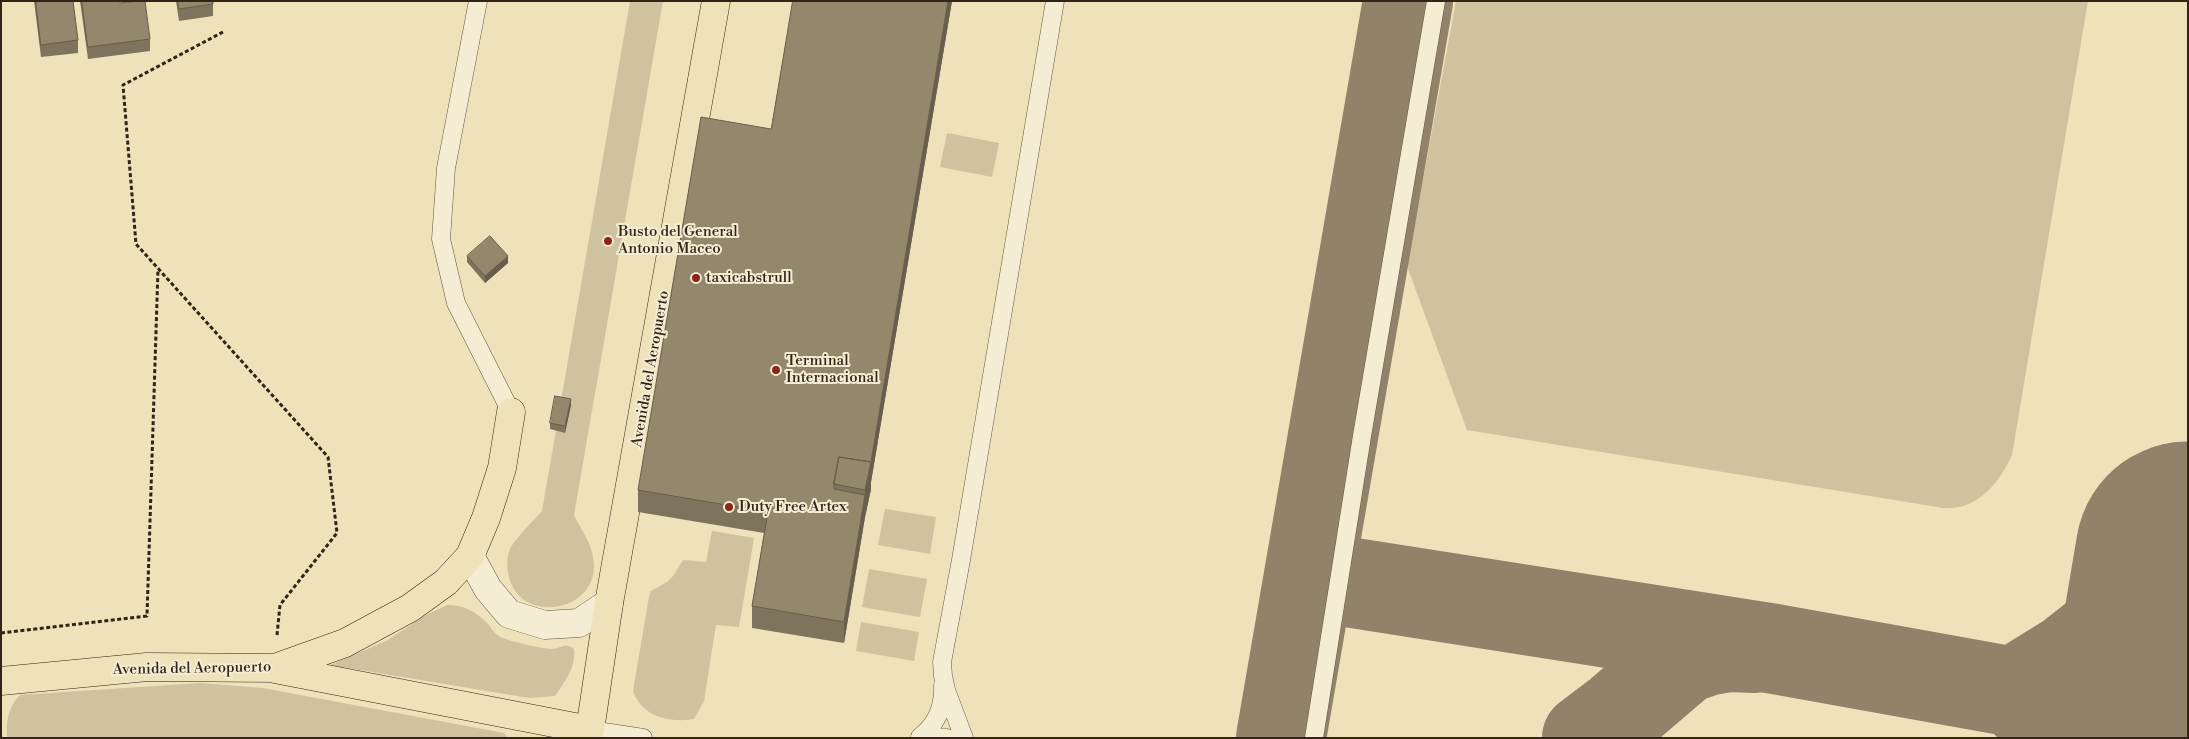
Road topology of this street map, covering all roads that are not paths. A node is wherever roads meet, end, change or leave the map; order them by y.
1 (478, 1) edge
2 (716, 1) edge
3 (1055, 1) edge
4 (1436, 1) edge
5 (512, 412) joint
6 (470, 556) junction
7 (609, 603) junction
8 (274, 668) junction
9 (942, 676) junction
10 (1, 681) edge
11 (962, 730) edge
12 (589, 734) edge
13 (920, 737) edge
14 (642, 738) edge
15 (947, 738) edge
16 (1314, 738) edge

1 - 5 lane
2 - 7 main road, Avenida del Aeropuerto
3 - 9 lane
4 - 16 lane
5 - 6 main road, Avenida del Aeropuerto
6 - 7 street
6 - 8 main road, Avenida del Aeropuerto
7 - 12 main road, Avenida del Aeropuerto
8 - 10 main road, Avenida del Aeropuerto
8 - 12 main road
9 - 11 lane
9 - 13 lane
11 - 13 lane
12 - 14 lane
13 - 15 lane

